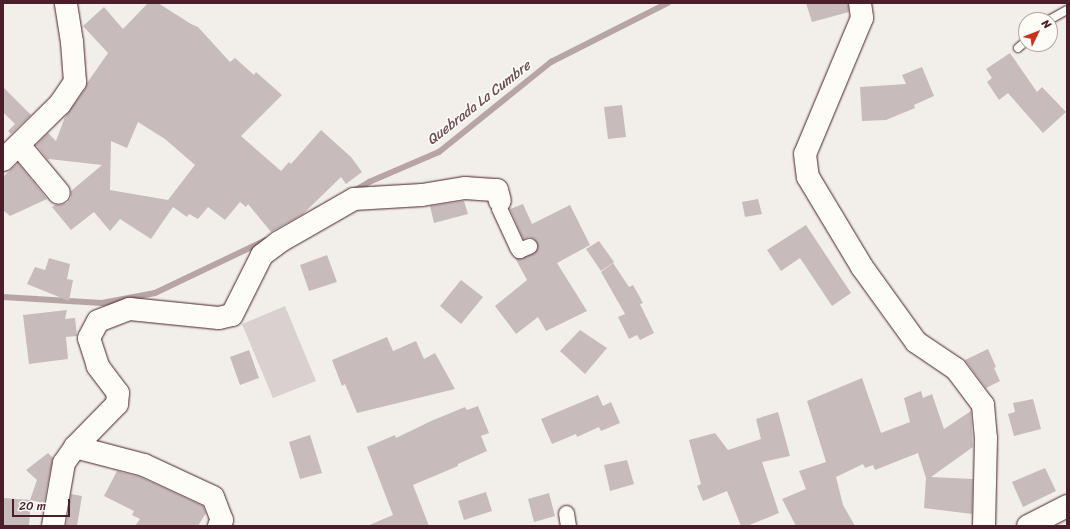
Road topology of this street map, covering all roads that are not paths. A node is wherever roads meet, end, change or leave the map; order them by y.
1 (66, 3) edge
2 (860, 3) edge
3 (1067, 10) edge
4 (1058, 15) edge
5 (19, 145) junction
6 (3, 160) edge
7 (59, 193) dead end
8 (500, 201) joint
9 (529, 246) dead end
10 (75, 447) junction
11 (1067, 506) edge
12 (53, 526) edge
13 (219, 526) edge
14 (984, 526) edge
15 (1028, 526) edge

1 - 5 street
2 - 14 street
3 - 4 lane
5 - 6 street
5 - 7 street
8 - 9 street
8 - 10 street
10 - 12 street
10 - 13 street
11 - 15 street

